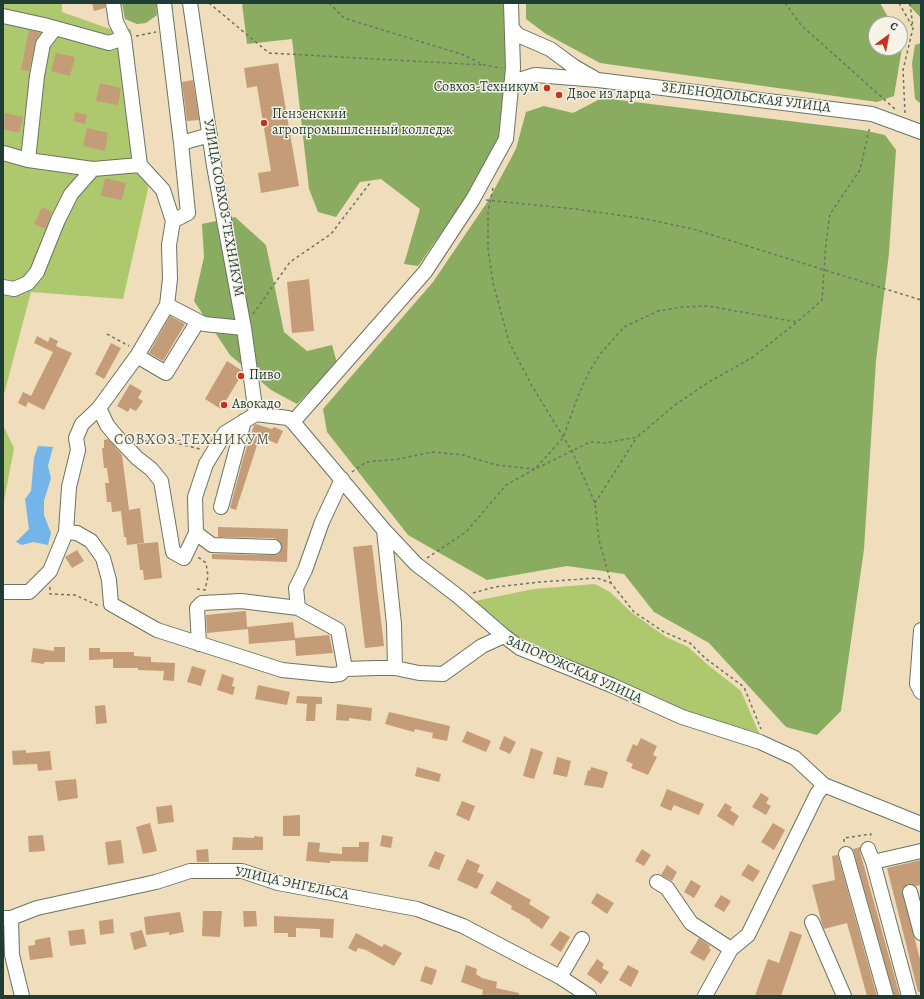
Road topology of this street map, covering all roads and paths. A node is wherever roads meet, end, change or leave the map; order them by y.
1 (113, 3) edge
2 (164, 3) edge
3 (190, 3) edge
4 (209, 3) edge
5 (329, 3) edge
6 (511, 3) edge
7 (786, 3) edge
8 (899, 3) edge
9 (910, 3) edge
10 (3, 16) edge
11 (56, 28) junction
12 (512, 28) junction
13 (913, 28) junction
14 (167, 30) junction
15 (130, 37) junction
16 (538, 43) junction
17 (513, 63) junction
18 (484, 65) junction
19 (535, 75) junction
20 (598, 80) junction
21 (512, 87) junction
22 (872, 114) junction
23 (921, 132) edge
24 (210, 135) junction
25 (182, 143) junction
26 (3, 153) edge
27 (28, 160) junction
28 (140, 165) junction
29 (93, 169) junction
30 (370, 183) dead end
31 (493, 188) dead end
32 (473, 199) junction
33 (491, 200) junction
34 (173, 221) junction
35 (825, 270) junction
36 (3, 287) edge
37 (921, 300) edge
38 (167, 305) junction
39 (198, 321) junction
40 (797, 322) junction
41 (244, 328) junction
42 (107, 334) dead end
43 (138, 354) junction
44 (99, 408) junction
45 (256, 414) junction
46 (244, 421) junction
47 (293, 422) junction
48 (637, 437) junction
49 (563, 438) junction
50 (127, 446) junction
51 (572, 451) junction
52 (211, 456) junction
53 (535, 469) junction
54 (342, 479) junction
55 (595, 503) junction
56 (221, 507) dead end
57 (384, 530) junction
58 (66, 532) junction
59 (196, 533) junction
60 (274, 547) dead end
61 (188, 551) junction
62 (417, 564) junction
63 (50, 571) junction
64 (611, 583) junction
65 (197, 589) dead end
66 (3, 592) edge
67 (459, 597) junction
68 (111, 604) junction
69 (298, 608) junction
70 (921, 630) edge
71 (504, 636) junction
72 (199, 644) junction
73 (395, 668) junction
74 (345, 669) junction
75 (921, 692) edge
76 (766, 733) dead end
77 (824, 785) junction
78 (921, 824) edge
79 (868, 849) joint
80 (921, 850) edge
81 (846, 854) joint
82 (873, 862) junction
83 (657, 882) dead end
84 (910, 892) dead end
85 (7, 918) edge
86 (812, 922) dead end
87 (921, 933) edge
88 (582, 939) dead end
89 (731, 948) junction
90 (560, 977) junction
91 (22, 996) edge
92 (589, 996) edge
93 (704, 996) edge
94 (844, 996) edge
95 (886, 996) edge
96 (909, 996) edge

1 - 15 street
2 - 14 street
3 - 24 street, УЛИЦА СОВХОЗ-ТЕХНИКУМ
4 - 18 path
5 - 18 path
6 - 12 street
7 - 13 path
8 - 13 path
9 - 13 path
10 - 11 street
11 - 15 street
11 - 27 street
12 - 16 street
12 - 17 street
14 - 15 path
14 - 25 street
15 - 28 street
16 - 17 street
16 - 20 street
17 - 18 path
17 - 19 street
17 - 21 street
19 - 20 street, ЗЕЛЕНОДОЛЬСКАЯ УЛИЦА
19 - 21 street, ЗЕЛЕНОДОЛЬСКАЯ УЛИЦА
20 - 22 street, ЗЕЛЕНОДОЛЬСКАЯ УЛИЦА
21 - 32 street
22 - 23 street, ЗЕЛЕНОДОЛЬСКАЯ УЛИЦА
22 - 35 path
24 - 25 street
24 - 41 street, УЛИЦА СОВХОЗ-ТЕХНИКУМ
25 - 34 street
26 - 27 street
27 - 29 street
28 - 29 street
28 - 34 street
29 - 36 street
30 - 41 path
31 - 33 path
32 - 33 path
32 - 47 street
33 - 35 path
33 - 49 path
34 - 38 street
35 - 37 path
35 - 40 path
38 - 39 street
38 - 43 street
39 - 41 street
39 - 43 street
40 - 48 path
40 - 49 path
41 - 45 street, УЛИЦА СОВХОЗ-ТЕХНИКУМ
42 - 43 path
43 - 44 street
44 - 50 street
44 - 58 street
45 - 46 street
45 - 47 street
46 - 52 street
46 - 56 street
47 - 54 street
48 - 51 path
48 - 55 path
49 - 51 path
49 - 53 path
50 - 52 path
50 - 61 street
51 - 53 path
51 - 55 path
52 - 59 street
53 - 54 path
53 - 62 path
54 - 57 street
54 - 69 street
55 - 64 path
57 - 62 street
57 - 73 street
58 - 63 street
58 - 68 street
59 - 60 street
59 - 61 street
61 - 65 path
62 - 67 street
63 - 66 street
63 - 68 path
64 - 67 path
64 - 76 path
67 - 71 street
68 - 72 street, ЗАПОРОЖСКАЯ УЛИЦА
69 - 72 street
69 - 74 street
70 - 75 street
71 - 73 street, ЗАПОРОЖСКАЯ УЛИЦА
71 - 77 street, ЗАПОРОЖСКАЯ УЛИЦА
72 - 74 street, ЗАПОРОЖСКАЯ УЛИЦА
73 - 74 street, ЗАПОРОЖСКАЯ УЛИЦА
77 - 78 street
77 - 89 street
79 - 81 path
79 - 82 street
80 - 82 street
81 - 95 street
82 - 96 street
83 - 89 street
84 - 87 street
85 - 90 street, УЛИЦА ЭНГЕЛЬСА
85 - 91 street
86 - 94 street
88 - 90 street
89 - 93 street
90 - 92 street, УЛИЦА ЭНГЕЛЬСА

